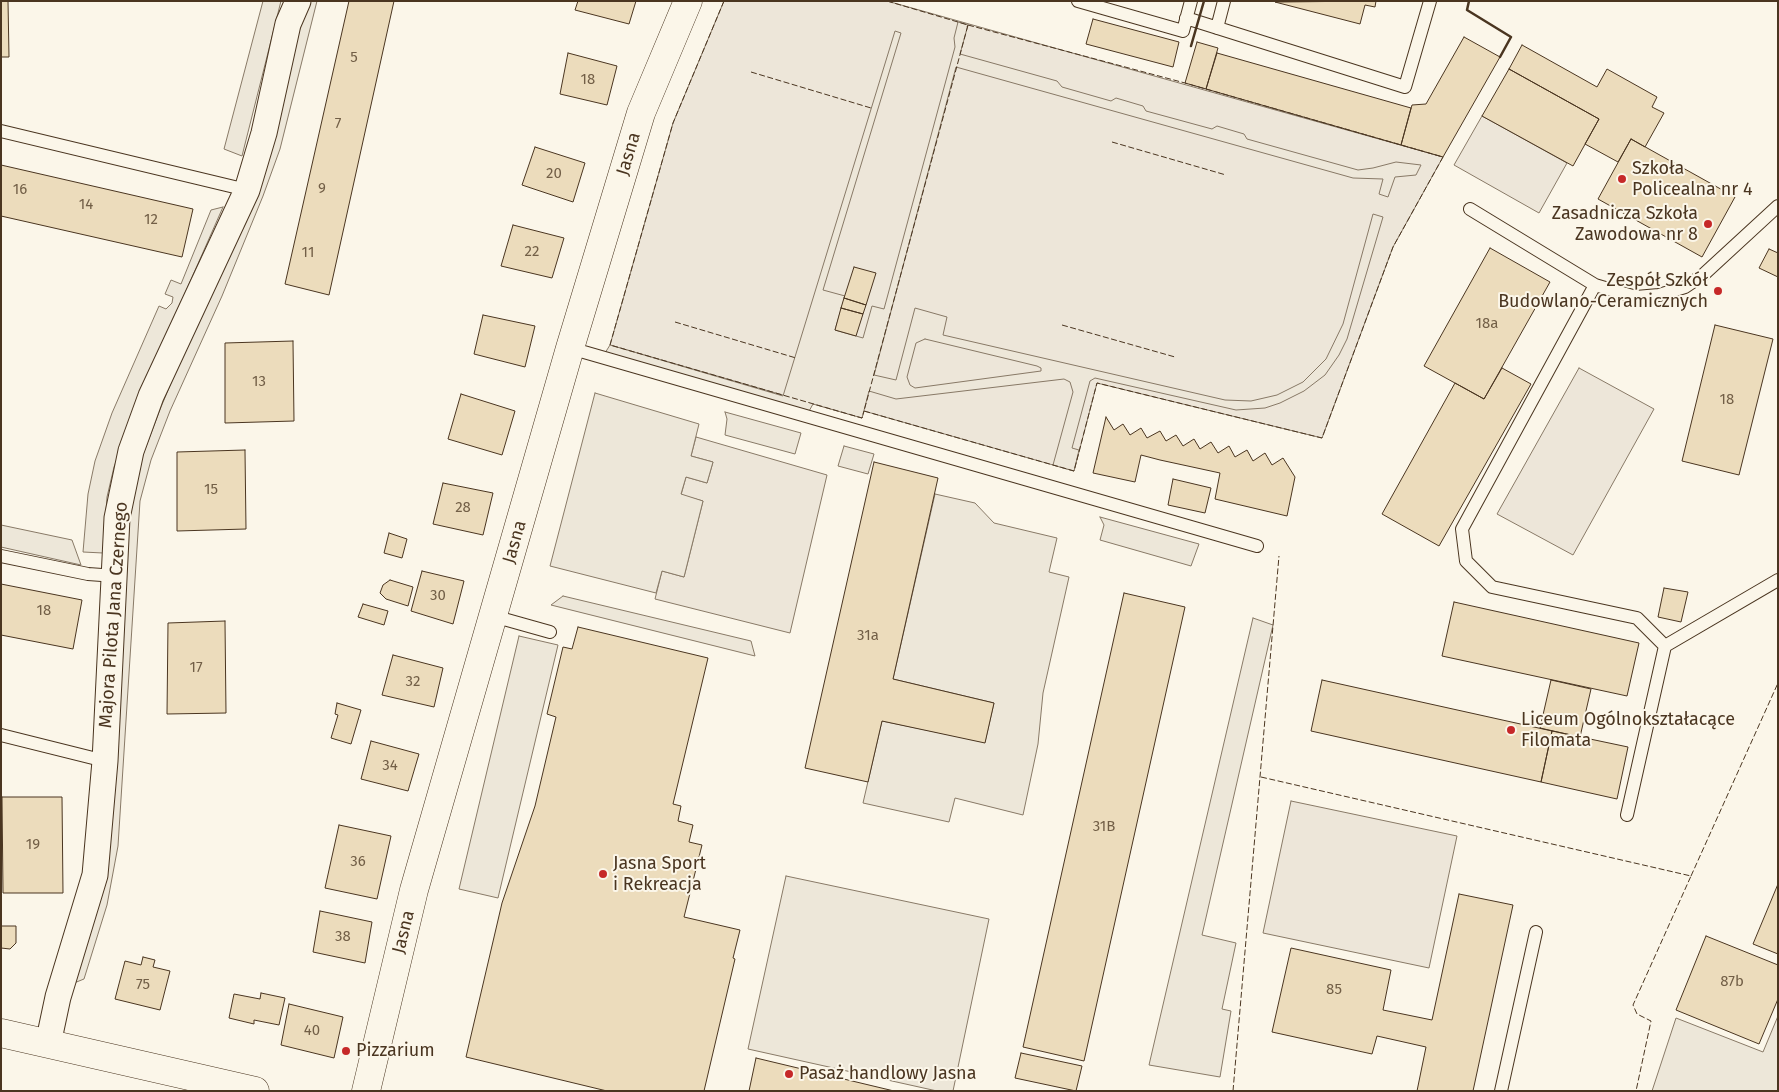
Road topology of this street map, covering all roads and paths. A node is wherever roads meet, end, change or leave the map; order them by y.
1 (298, 1) edge
2 (688, 1) edge
3 (1078, 1) edge
4 (1191, 1) edge
5 (1224, 1) edge
6 (1430, 1) edge
7 (1186, 18) junction
8 (1217, 28) junction
9 (1, 132) edge
10 (247, 190) junction
11 (1778, 206) edge
12 (1470, 209) dead end
13 (1595, 285) junction
14 (570, 348) junction
15 (1257, 546) dead end
16 (1, 556) edge
17 (116, 576) junction
18 (1778, 580) edge
19 (494, 616) junction
20 (550, 632) dead end
21 (1665, 646) junction
22 (1, 735) edge
23 (105, 760) junction
24 (1627, 815) dead end
25 (1536, 932) dead end
26 (1, 1033) edge
27 (48, 1044) junction
28 (216, 1087) edge
29 (255, 1091) edge
30 (366, 1091) edge
31 (1501, 1091) edge

1 - 10 street, Majora Pilota Jana Czernego
2 - 14 street, Jasna
3 - 7 lane
4 - 7 lane
5 - 8 lane
6 - 8 lane
7 - 8 lane
9 - 10 lane
10 - 17 street, Majora Pilota Jana Czernego
11 - 13 lane
12 - 13 lane
13 - 21 lane
14 - 15 lane
14 - 19 street, Jasna
16 - 17 lane
17 - 23 street, Majora Pilota Jana Czernego
18 - 21 lane
19 - 20 lane
19 - 30 street, Jasna
21 - 24 lane
22 - 23 lane
23 - 27 street, Majora Pilota Jana Czernego
25 - 31 lane
26 - 27 street
27 - 28 street
28 - 29 street

